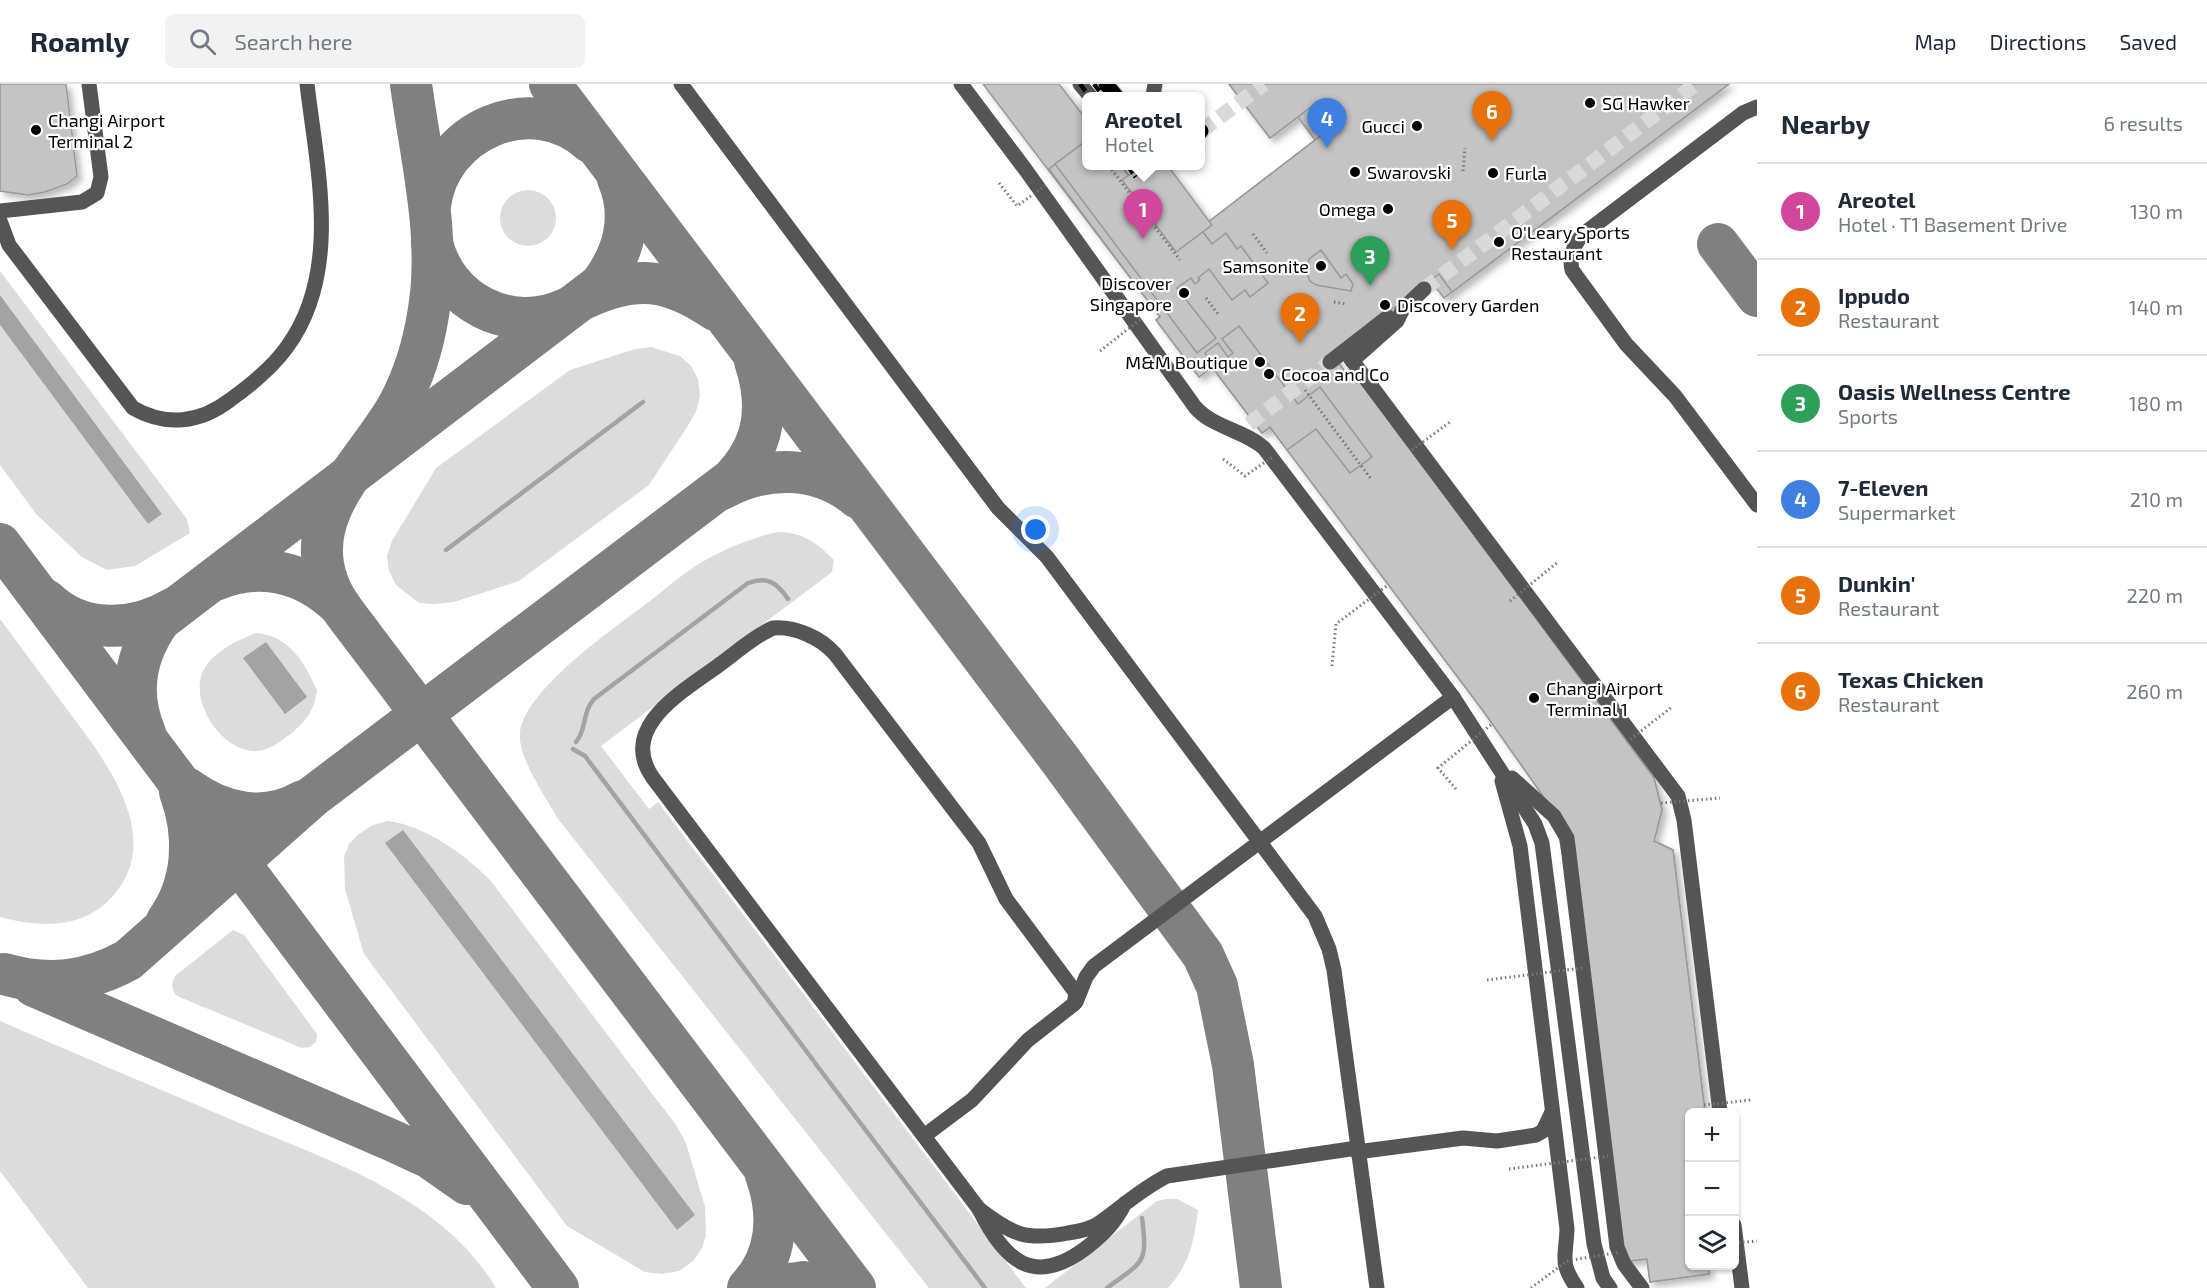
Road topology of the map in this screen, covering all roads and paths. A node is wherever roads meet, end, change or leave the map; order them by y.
1 (89, 84) edge
2 (307, 84) edge
3 (681, 84) edge
4 (961, 84) edge
5 (1757, 106) edge
6 (1465, 148) dead end
7 (1113, 170) edge
8 (1463, 171) dead end
9 (999, 183) dead end
10 (1045, 186) dead end
11 (0, 211) edge
12 (0, 221) edge
13 (1253, 234) dead end
14 (1267, 253) dead end
15 (1180, 260) dead end
16 (1424, 289) tunnel mouth
17 (1206, 298) dead end
18 (1334, 302) dead end
19 (1347, 304) dead end
20 (1218, 314) dead end
21 (1142, 318) dead end
22 (1100, 351) dead end
23 (1349, 356) junction
24 (1330, 362) tunnel mouth
25 (1305, 390) dead end
26 (1450, 422) dead end
27 (1221, 424) junction
28 (1250, 424) tunnel mouth
29 (1412, 450) dead end
30 (1274, 456) dead end
31 (1223, 459) dead end
32 (1371, 479) dead end
33 (1757, 505) edge
34 (1558, 562) dead end
35 (1388, 585) dead end
36 (1510, 601) dead end
37 (1332, 666) dead end
38 (1453, 697) junction
39 (1672, 707) dead end
40 (1492, 724) dead end
41 (1627, 742) dead end
42 (1497, 763) junction
43 (1456, 789) dead end
44 (1720, 798) dead end
45 (1661, 803) dead end
46 (1260, 839) junction
47 (1583, 968) dead end
48 (1487, 980) dead end
49 (1074, 1004) junction
50 (1750, 1100) dead end
51 (1704, 1105) dead end
52 (1719, 1108) edge
53 (1552, 1112) junction
54 (924, 1136) junction
55 (1357, 1150) junction
56 (1608, 1156) dead end
57 (1509, 1169) dead end
58 (1125, 1203) junction
59 (979, 1209) junction
60 (1757, 1240) edge
61 (1739, 1242) edge
62 (1620, 1252) dead end
63 (1739, 1265) edge
64 (1377, 1288) edge
65 (1531, 1288) edge
66 (1577, 1288) edge
67 (1610, 1288) edge
68 (1642, 1288) edge
69 (1742, 1288) edge

1 - 11 lane
2 - 12 lane
3 - 46 lane
4 - 27 lane
5 - 33 lane
6 - 8 path
7 - 15 path
9 - 10 path, bridge
13 - 14 path
16 - 23 lane
17 - 20 path
18 - 19 path
21 - 22 path, bridge
23 - 24 lane
23 - 52 lane
25 - 32 path
26 - 29 path, bridge
27 - 28 lane
27 - 38 lane
30 - 31 path, bridge
34 - 36 path, bridge
35 - 37 path, bridge
38 - 42 lane
38 - 46 lane
39 - 41 path, bridge
40 - 43 path, bridge
42 - 53 lane
42 - 67 lane
42 - 68 lane
44 - 45 path, bridge
46 - 49 lane
46 - 55 lane
47 - 48 path, bridge
49 - 54 lane
49 - 54 lane
50 - 51 path, bridge
53 - 55 lane
53 - 66 lane
54 - 59 lane
55 - 58 lane
55 - 64 lane
56 - 57 path, bridge
58 - 59 lane
58 - 59 lane
60 - 61 path, bridge
62 - 65 path, bridge
63 - 69 lane

